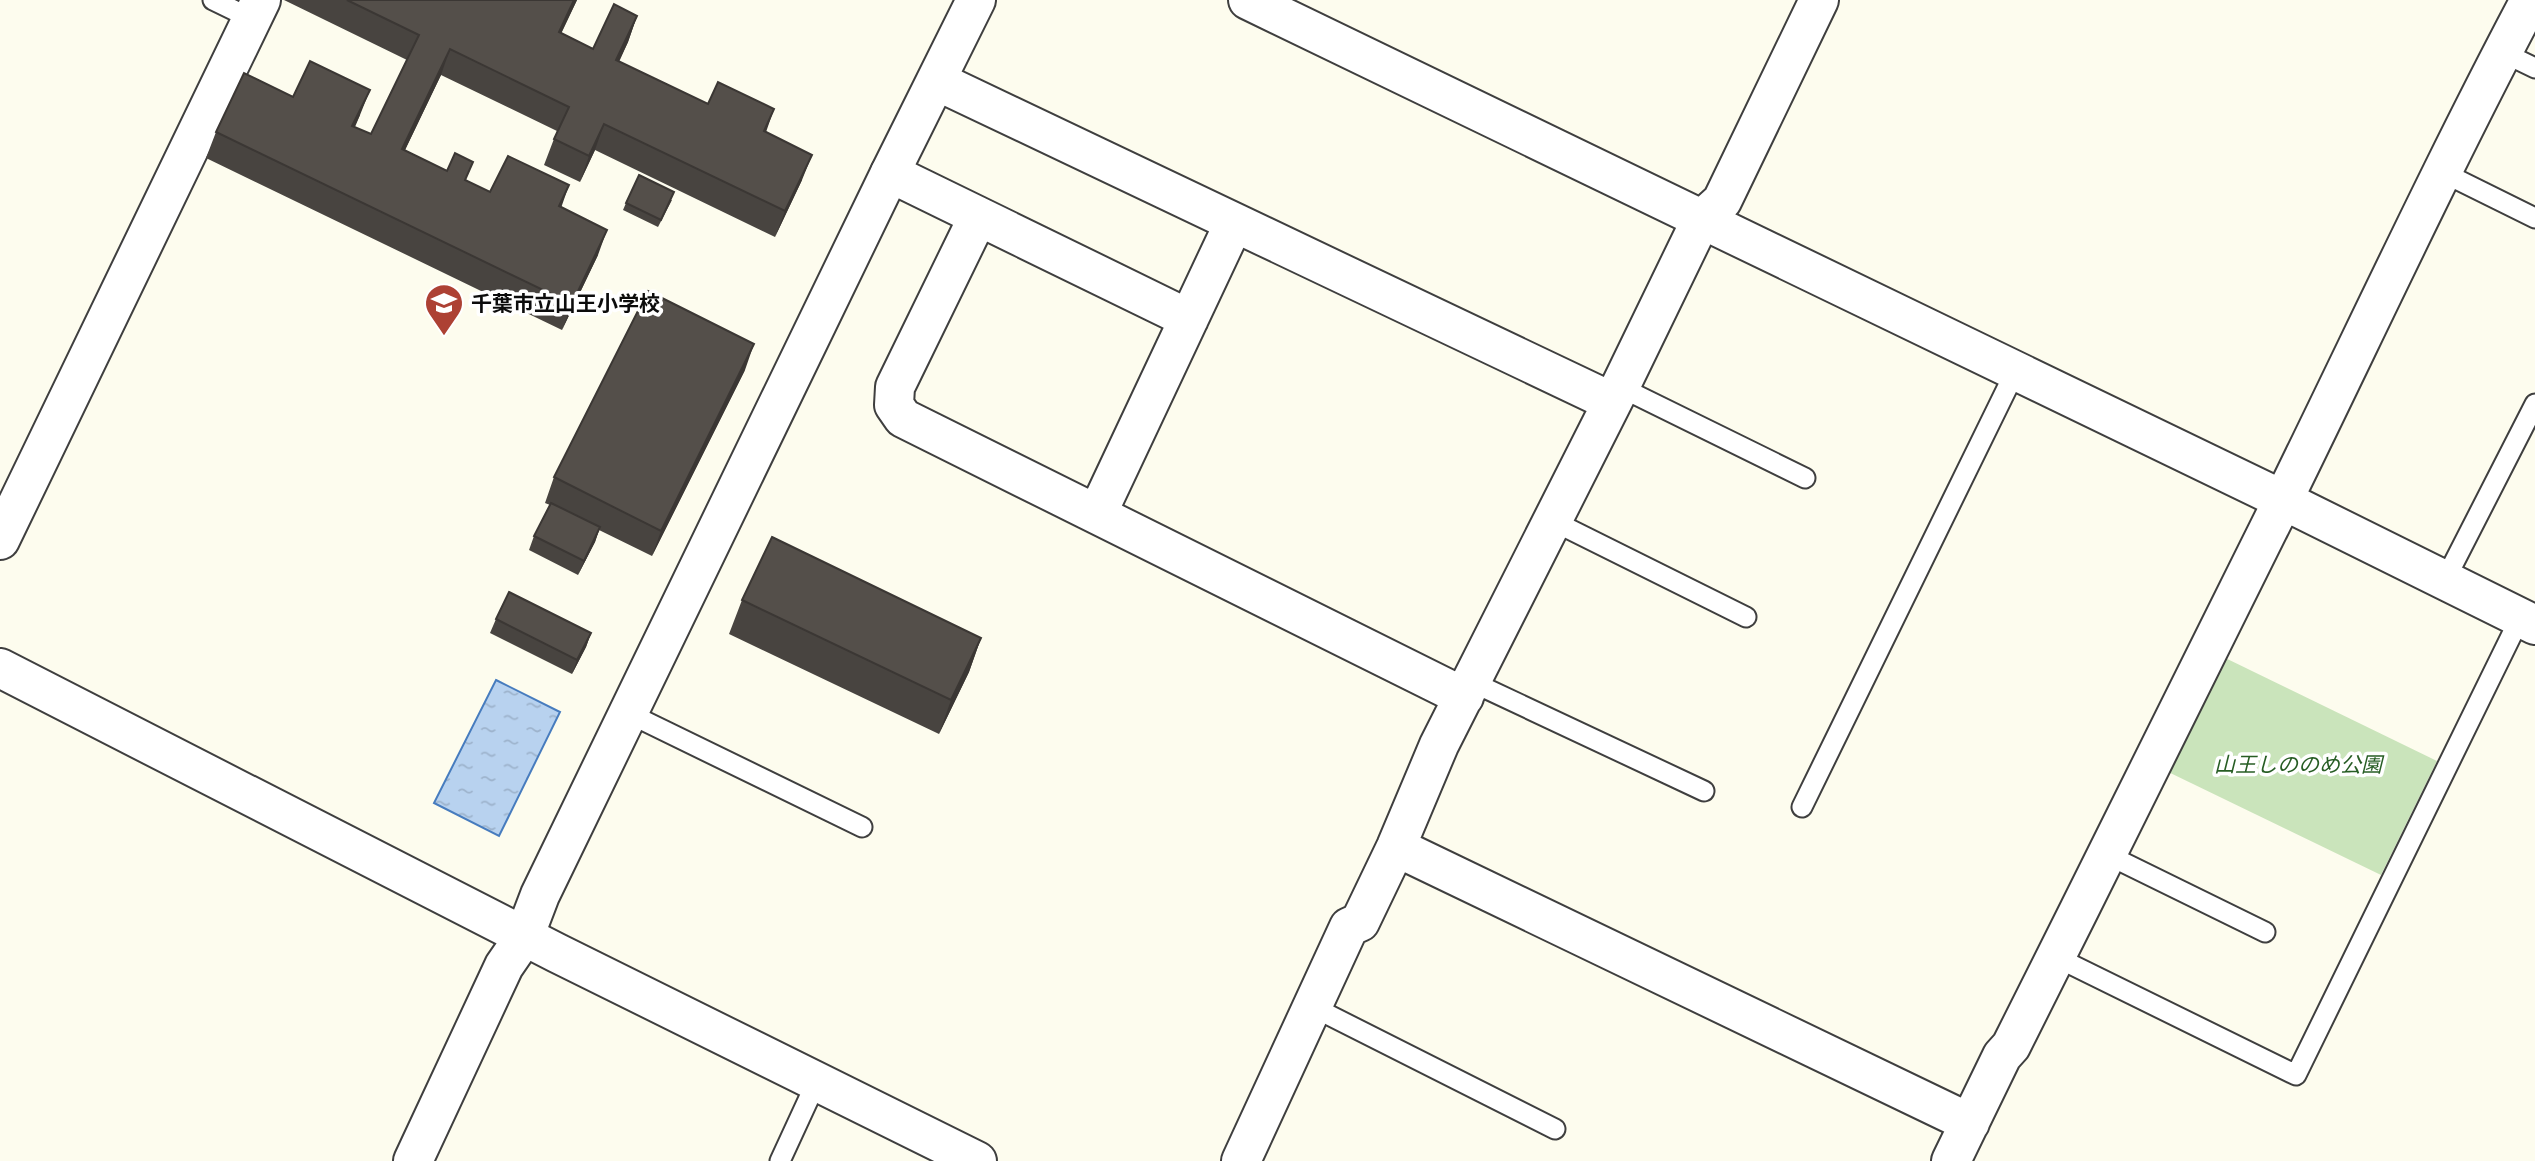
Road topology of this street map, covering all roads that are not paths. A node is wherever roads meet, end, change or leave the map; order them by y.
1 (214, 0) edge
2 (976, 0) edge
3 (1248, 0) edge
4 (1819, 0) edge
5 (2530, 0) edge
6 (257, 10) edge
7 (1313, 14) edge
8 (2519, 60) edge
9 (937, 81) junction
10 (2442, 172) junction
11 (890, 173) junction
12 (978, 217) junction
13 (2535, 218) edge
14 (1701, 220) junction
15 (1234, 223) junction
16 (1189, 319) junction
17 (2016, 370) junction
18 (1616, 395) junction
19 (2535, 404) edge
20 (1804, 478) dead end
21 (2283, 500) junction
22 (1097, 514) junction
23 (1552, 521) junction
24 (0, 540) edge
25 (2445, 580) junction
26 (1746, 617) dead end
27 (2528, 622) edge
28 (0, 668) edge
29 (1468, 689) junction
30 (628, 713) junction
31 (1704, 791) dead end
32 (1802, 807) dead end
33 (862, 827) dead end
34 (1396, 847) junction
35 (2106, 854) junction
36 (2265, 932) dead end
37 (524, 937) junction
38 (2056, 957) junction
39 (1311, 1006) junction
40 (816, 1083) junction
41 (1970, 1123) junction
42 (1555, 1129) dead end
43 (413, 1161) edge
44 (780, 1161) edge
45 (977, 1161) edge
46 (1241, 1161) edge
47 (1951, 1161) edge

1 - 6 lane
2 - 9 street
3 - 7 street
4 - 14 street
5 - 8 street
6 - 24 street
7 - 14 street
8 - 10 street
9 - 11 street
9 - 15 street
10 - 13 lane
10 - 21 street
11 - 12 street
11 - 30 street
12 - 16 street
12 - 22 street
14 - 17 street
14 - 18 street
15 - 16 street
15 - 18 street
16 - 22 street
17 - 21 street
17 - 32 lane
18 - 20 lane
18 - 23 street
19 - 25 lane
21 - 25 street
21 - 35 street
22 - 29 street
23 - 26 lane
23 - 29 street
25 - 27 street
27 - 38 lane
28 - 37 street
29 - 31 lane
29 - 34 street
30 - 33 lane
30 - 37 street
34 - 39 street
34 - 41 street
35 - 36 lane
35 - 38 street
37 - 40 street
37 - 43 street
38 - 41 street
39 - 42 lane
39 - 46 street
40 - 44 lane
40 - 45 street
41 - 47 street

